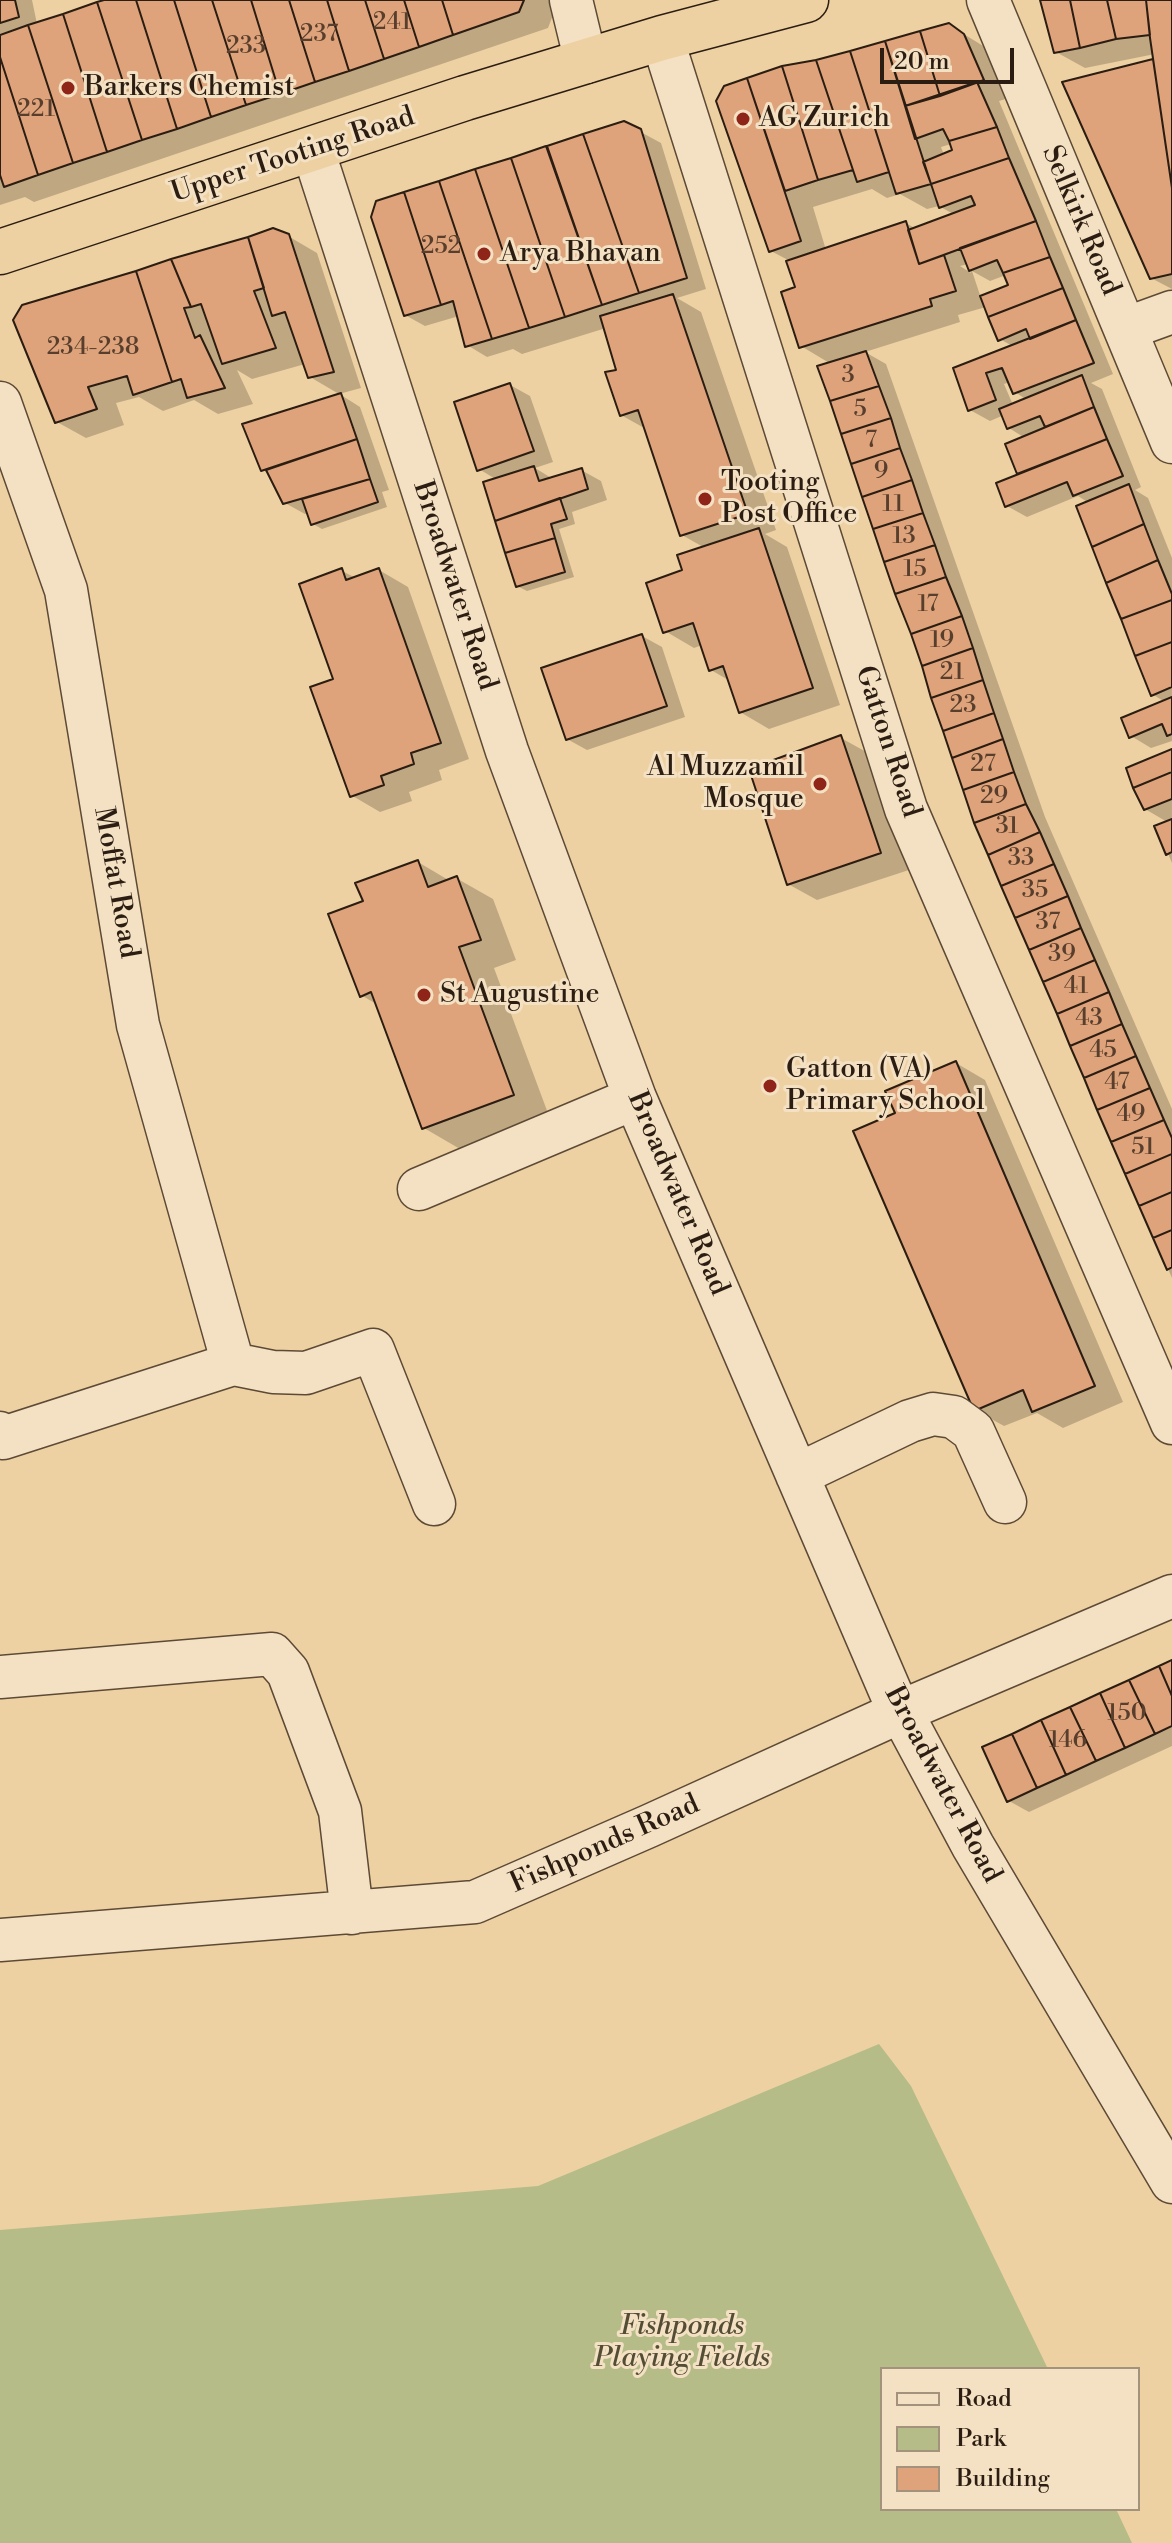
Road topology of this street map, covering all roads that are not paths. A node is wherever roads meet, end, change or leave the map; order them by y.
1 (571, 0) edge
2 (806, 0) edge
3 (988, 0) edge
4 (662, 38) junction
5 (586, 62) junction
6 (313, 150) junction
7 (0, 252) edge
8 (1172, 312) edge
9 (1125, 329) junction
10 (0, 403) edge
11 (1172, 442) edge
12 (635, 1098) junction
13 (419, 1189) dead end
14 (233, 1364) junction
15 (1172, 1423) edge
16 (0, 1433) edge
17 (797, 1475) junction
18 (1005, 1502) dead end
19 (434, 1504) dead end
20 (1172, 1596) edge
21 (0, 1677) edge
22 (902, 1711) junction
23 (352, 1913) junction
24 (0, 1940) edge
25 (1172, 2182) edge

1 - 5 street
2 - 4 highway, Upper Tooting Road
3 - 9 street, Selkirk Road
4 - 5 highway, Upper Tooting Road
4 - 15 street, Gatton Road
5 - 6 highway, Upper Tooting Road
6 - 7 highway, Upper Tooting Road
6 - 12 street, Broadwater Road
8 - 9 street
9 - 11 street, Selkirk Road
10 - 14 street, Moffat Road
12 - 13 street
12 - 17 street, Broadwater Road
14 - 16 street
14 - 19 street
17 - 18 street
17 - 22 street, Broadwater Road
20 - 22 street, Fishponds Road
21 - 23 street
22 - 23 street, Fishponds Road
22 - 25 street, Broadwater Road
23 - 24 street, Fishponds Road

